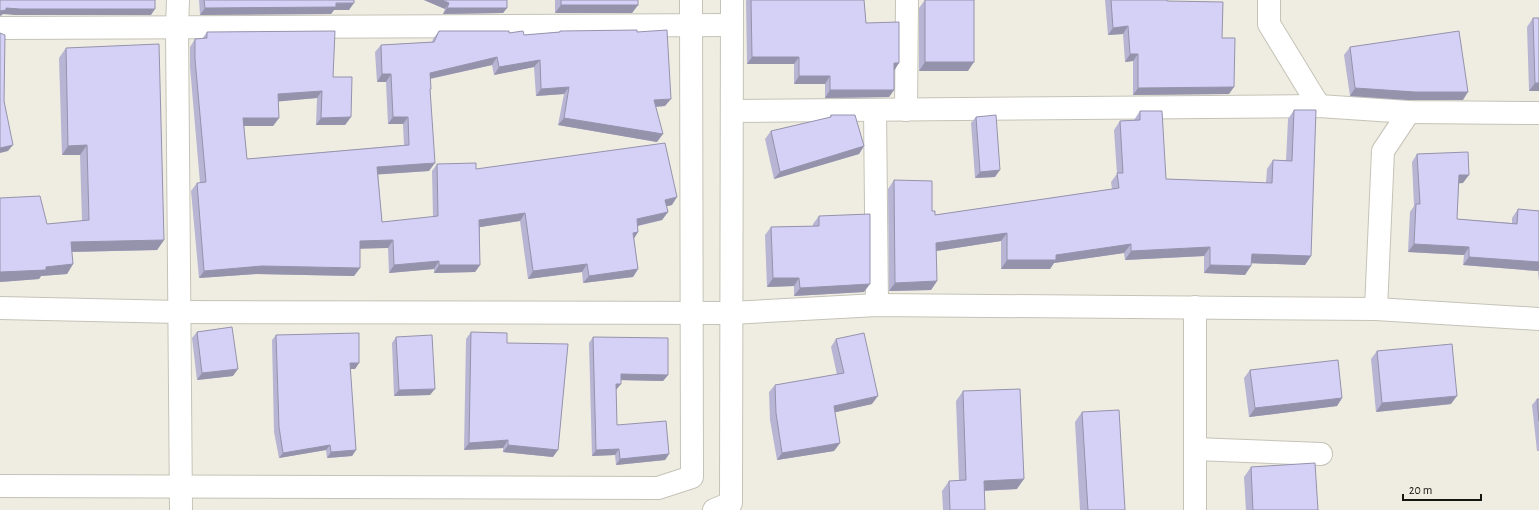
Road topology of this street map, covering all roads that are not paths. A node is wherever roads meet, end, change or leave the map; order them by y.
1 (178, 0) edge
2 (691, 0) edge
3 (732, 0) edge
4 (908, 0) edge
5 (1269, 0) edge
6 (691, 25) junction
7 (732, 25) junction
8 (0, 28) edge
9 (177, 28) junction
10 (1319, 106) junction
11 (875, 110) junction
12 (906, 110) junction
13 (732, 111) junction
14 (1409, 112) junction
15 (1539, 113) edge
16 (877, 305) junction
17 (1195, 307) junction
18 (0, 308) edge
19 (1376, 309) junction
20 (179, 312) junction
21 (692, 313) junction
22 (731, 313) junction
23 (1539, 319) edge
24 (1195, 450) junction
25 (1320, 454) dead end
26 (0, 486) edge
27 (181, 486) junction
28 (181, 510) edge
29 (714, 510) edge
30 (1196, 510) edge

1 - 9 street
2 - 6 street
3 - 7 street
4 - 12 street
5 - 10 street
6 - 7 street
6 - 9 street
6 - 21 street
7 - 13 street
8 - 9 street
9 - 20 street
10 - 12 street
10 - 14 street
11 - 12 street
11 - 13 street
11 - 16 street
13 - 22 street
14 - 15 street
14 - 19 street
16 - 17 street
16 - 22 street
17 - 19 street
17 - 24 street
18 - 20 street
19 - 23 street
20 - 21 street
20 - 27 street
21 - 22 street
21 - 27 street
22 - 29 street
24 - 25 street
24 - 30 street
26 - 27 street
27 - 28 street

